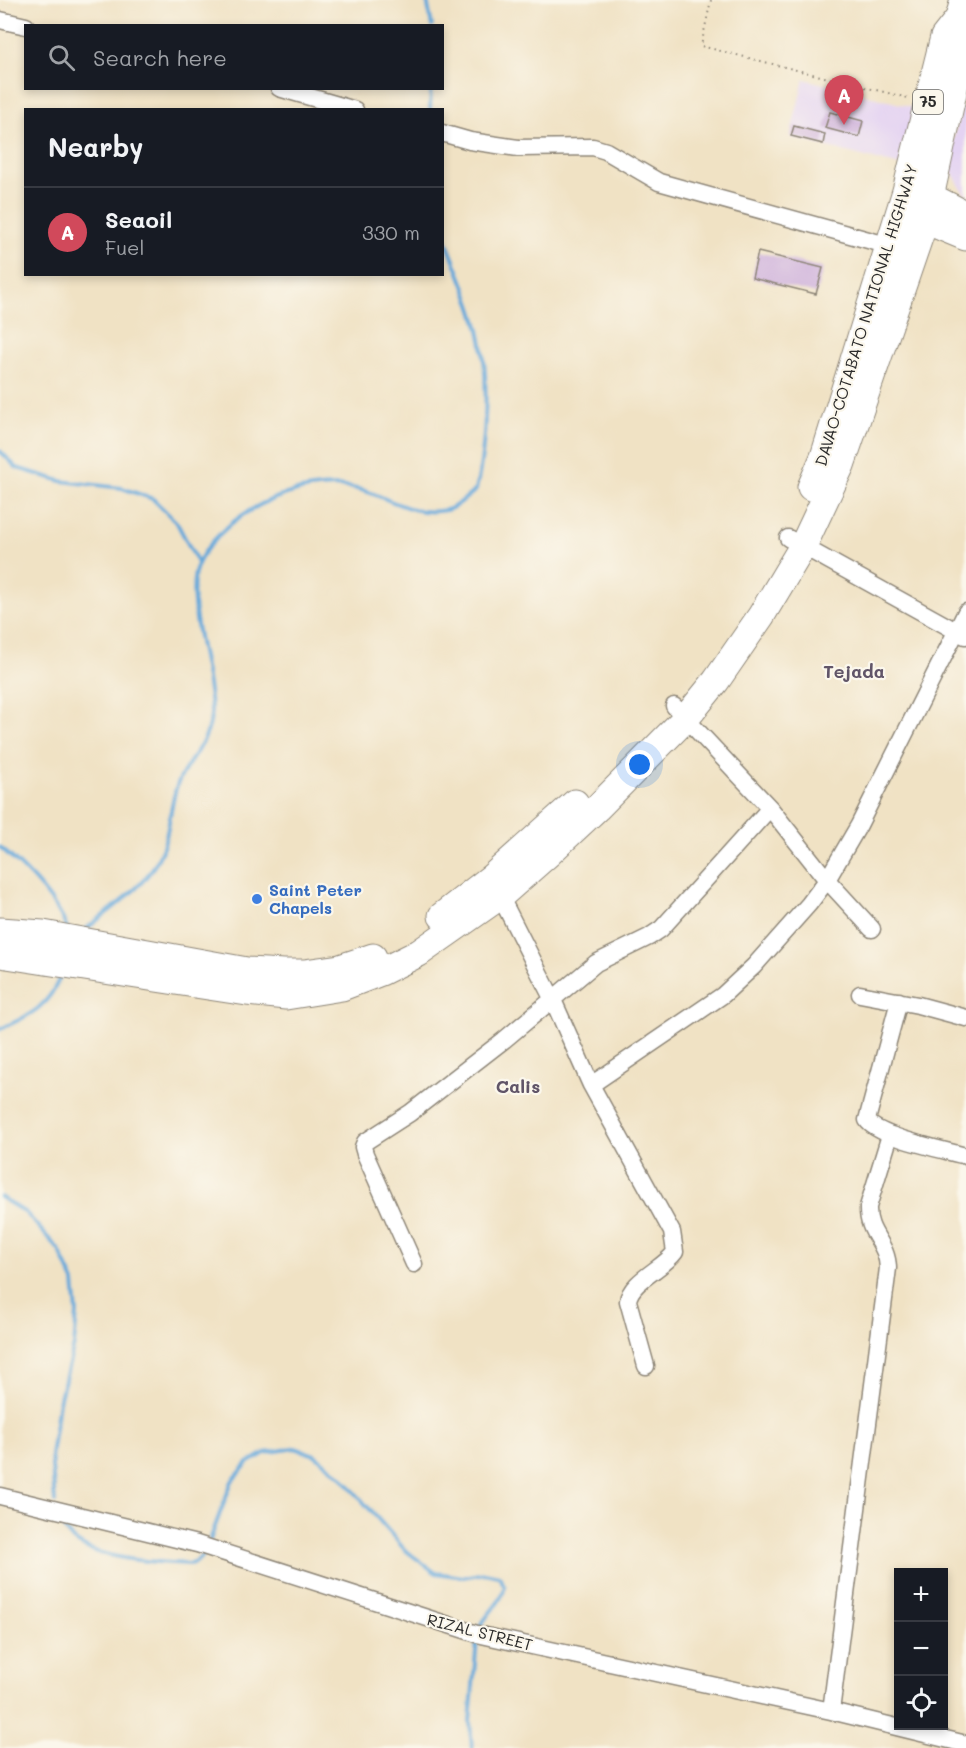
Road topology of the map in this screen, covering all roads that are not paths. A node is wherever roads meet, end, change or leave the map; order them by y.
1 (0, 20) edge
2 (24, 26) edge
3 (959, 28) edge
4 (286, 90) edge
5 (348, 108) edge
6 (444, 134) edge
7 (915, 205) junction
8 (966, 215) edge
9 (966, 237) edge
10 (890, 246) junction
11 (796, 542) junction
12 (966, 612) edge
13 (961, 633) edge
14 (680, 712) junction
15 (770, 808) junction
16 (827, 880) junction
17 (495, 887) junction
18 (872, 929) dead end
19 (0, 931) edge
20 (40, 946) junction
21 (0, 954) edge
22 (860, 994) dead end
23 (553, 1000) junction
24 (899, 1001) junction
25 (966, 1018) edge
26 (591, 1085) junction
27 (890, 1135) junction
28 (966, 1156) edge
29 (414, 1264) dead end
30 (646, 1366) dead end
31 (0, 1497) edge
32 (831, 1711) junction
33 (966, 1744) edge

1 - 2 street
3 - 7 highway, DAVAO-COTABATO NATIONAL HIGHWAY / 75
3 - 7 highway, DAVAO-COTABATO NATIONAL HIGHWAY / 75
4 - 5 street
6 - 10 street
7 - 8 highway
7 - 9 highway
7 - 10 highway, DAVAO-COTABATO NATIONAL HIGHWAY / 75
7 - 11 highway, DAVAO-COTABATO NATIONAL HIGHWAY / 75
10 - 11 highway, DAVAO-COTABATO NATIONAL HIGHWAY / 75
11 - 13 street
11 - 14 highway, DAVAO-COTABATO NATIONAL HIGHWAY / 75
12 - 13 street
13 - 16 street
14 - 15 street
14 - 17 highway, DAVAO-COTABATO NATIONAL HIGHWAY / 75
15 - 16 street
15 - 23 street
16 - 18 street
16 - 26 street
17 - 20 highway, DAVAO-COTABATO NATIONAL HIGHWAY / 75
17 - 23 street
19 - 20 highway, DAVAO-COTABATO NATIONAL HIGHWAY / 75
20 - 21 highway, DAVAO-COTABATO NATIONAL HIGHWAY / 75
22 - 24 street
23 - 26 street
23 - 29 street
24 - 25 street
24 - 27 street
26 - 30 street
27 - 28 street
27 - 32 street
31 - 32 street, RIZAL STREET
32 - 33 street, RIZAL STREET

